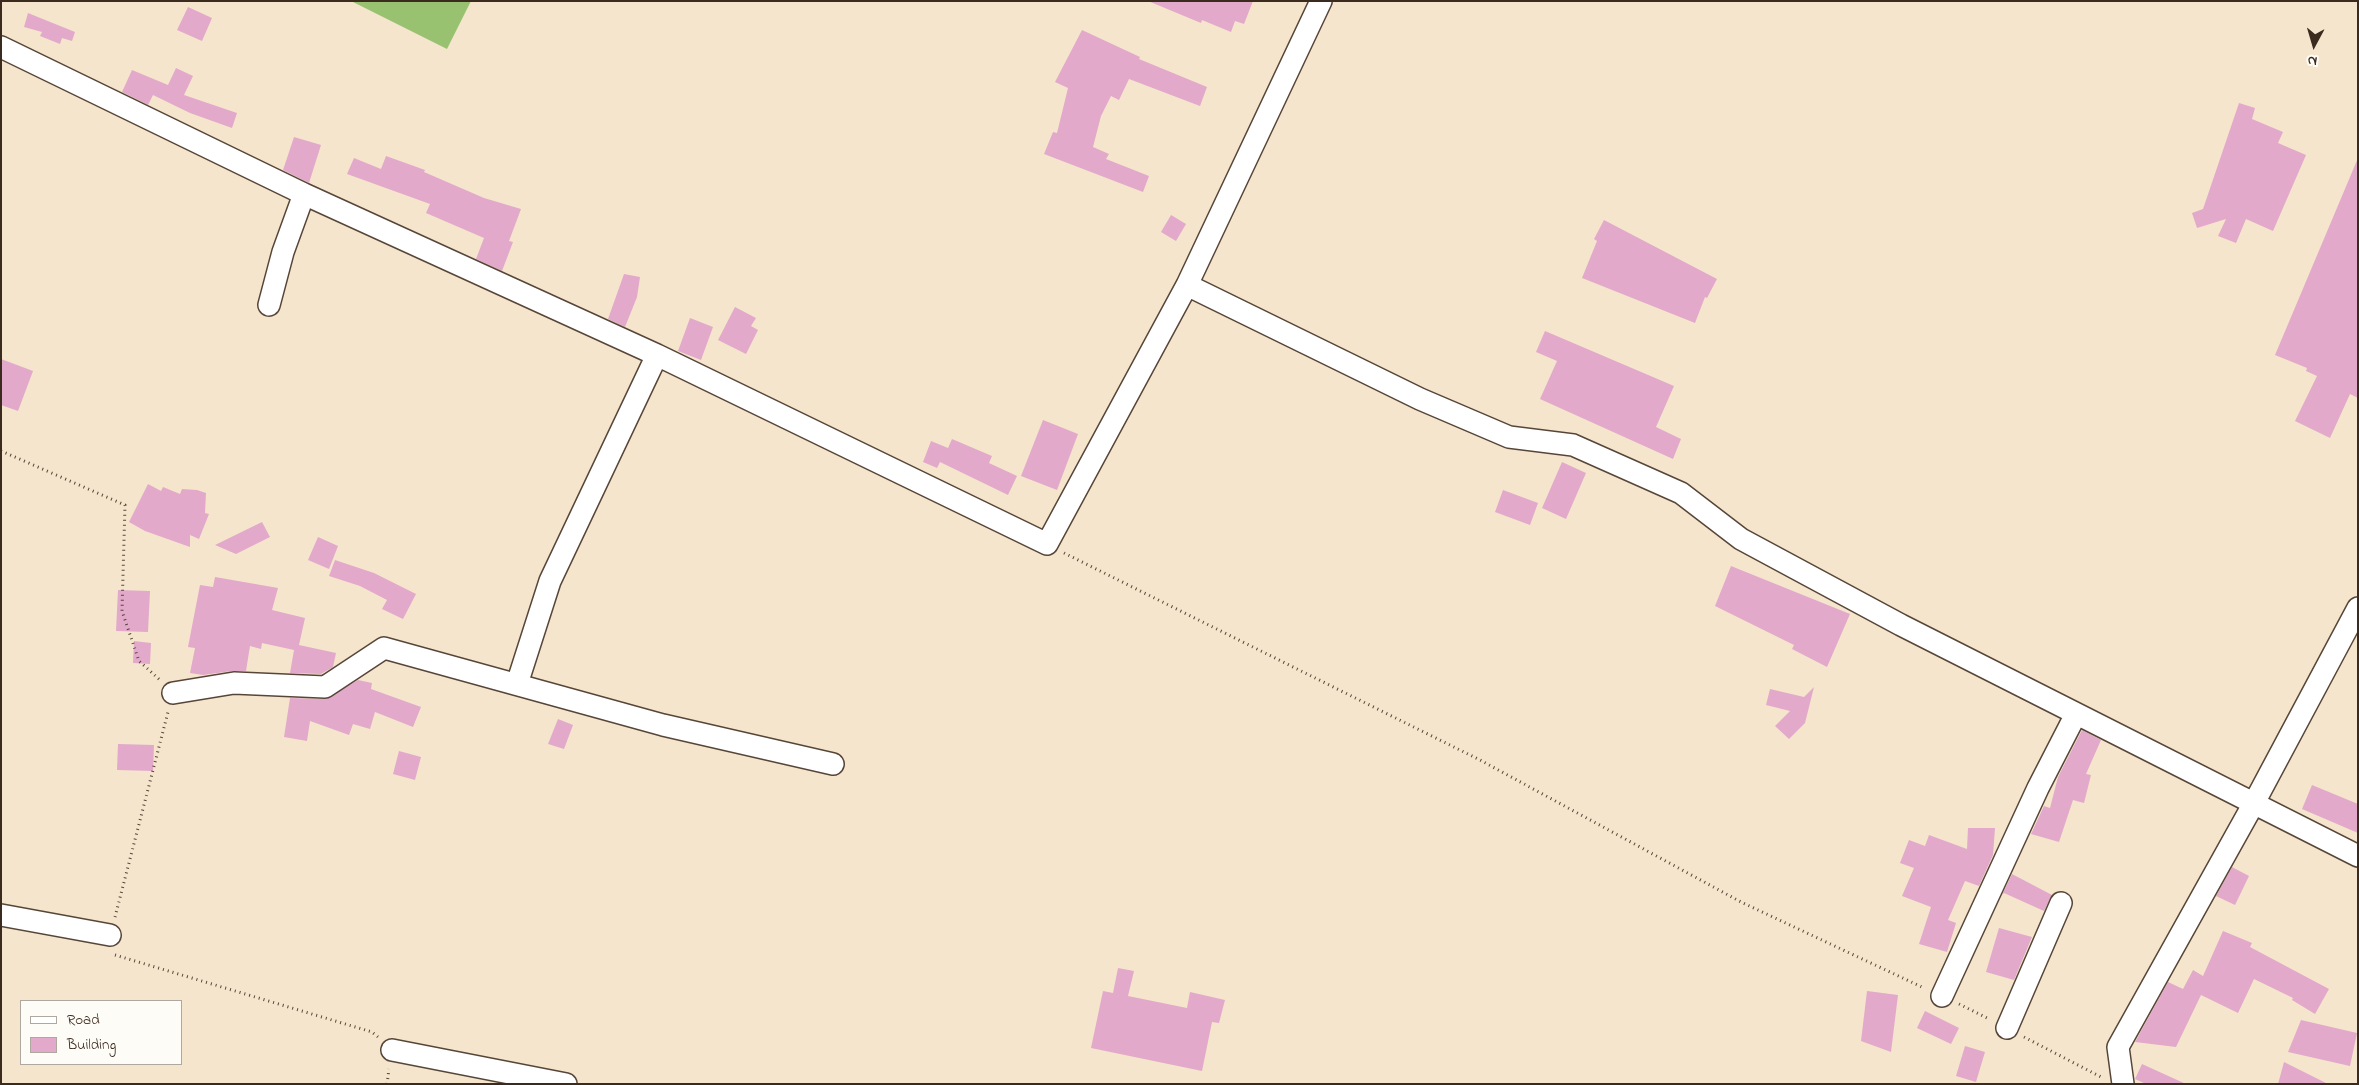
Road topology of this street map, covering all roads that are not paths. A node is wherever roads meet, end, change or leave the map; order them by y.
1 (1321, 1) edge
2 (1, 47) edge
3 (304, 194) junction
4 (1187, 286) junction
5 (268, 305) dead end
6 (657, 355) junction
7 (2358, 608) edge
8 (517, 684) junction
9 (173, 693) road end
10 (2076, 714) junction
11 (833, 764) dead end
12 (2254, 803) junction
13 (2358, 856) edge
14 (2061, 903) dead end
15 (1, 915) edge
16 (110, 935) road end
17 (1942, 996) dead end
18 (2007, 1028) dead end
19 (392, 1050) road end
20 (566, 1084) edge
21 (2123, 1084) edge

1 - 4 street
2 - 3 street
3 - 5 street
3 - 6 street
4 - 6 street
4 - 10 street
6 - 8 street
7 - 12 street
8 - 9 street
8 - 11 street
10 - 12 street
10 - 17 street
12 - 13 street
12 - 21 street
14 - 18 street
15 - 16 street
19 - 20 street

